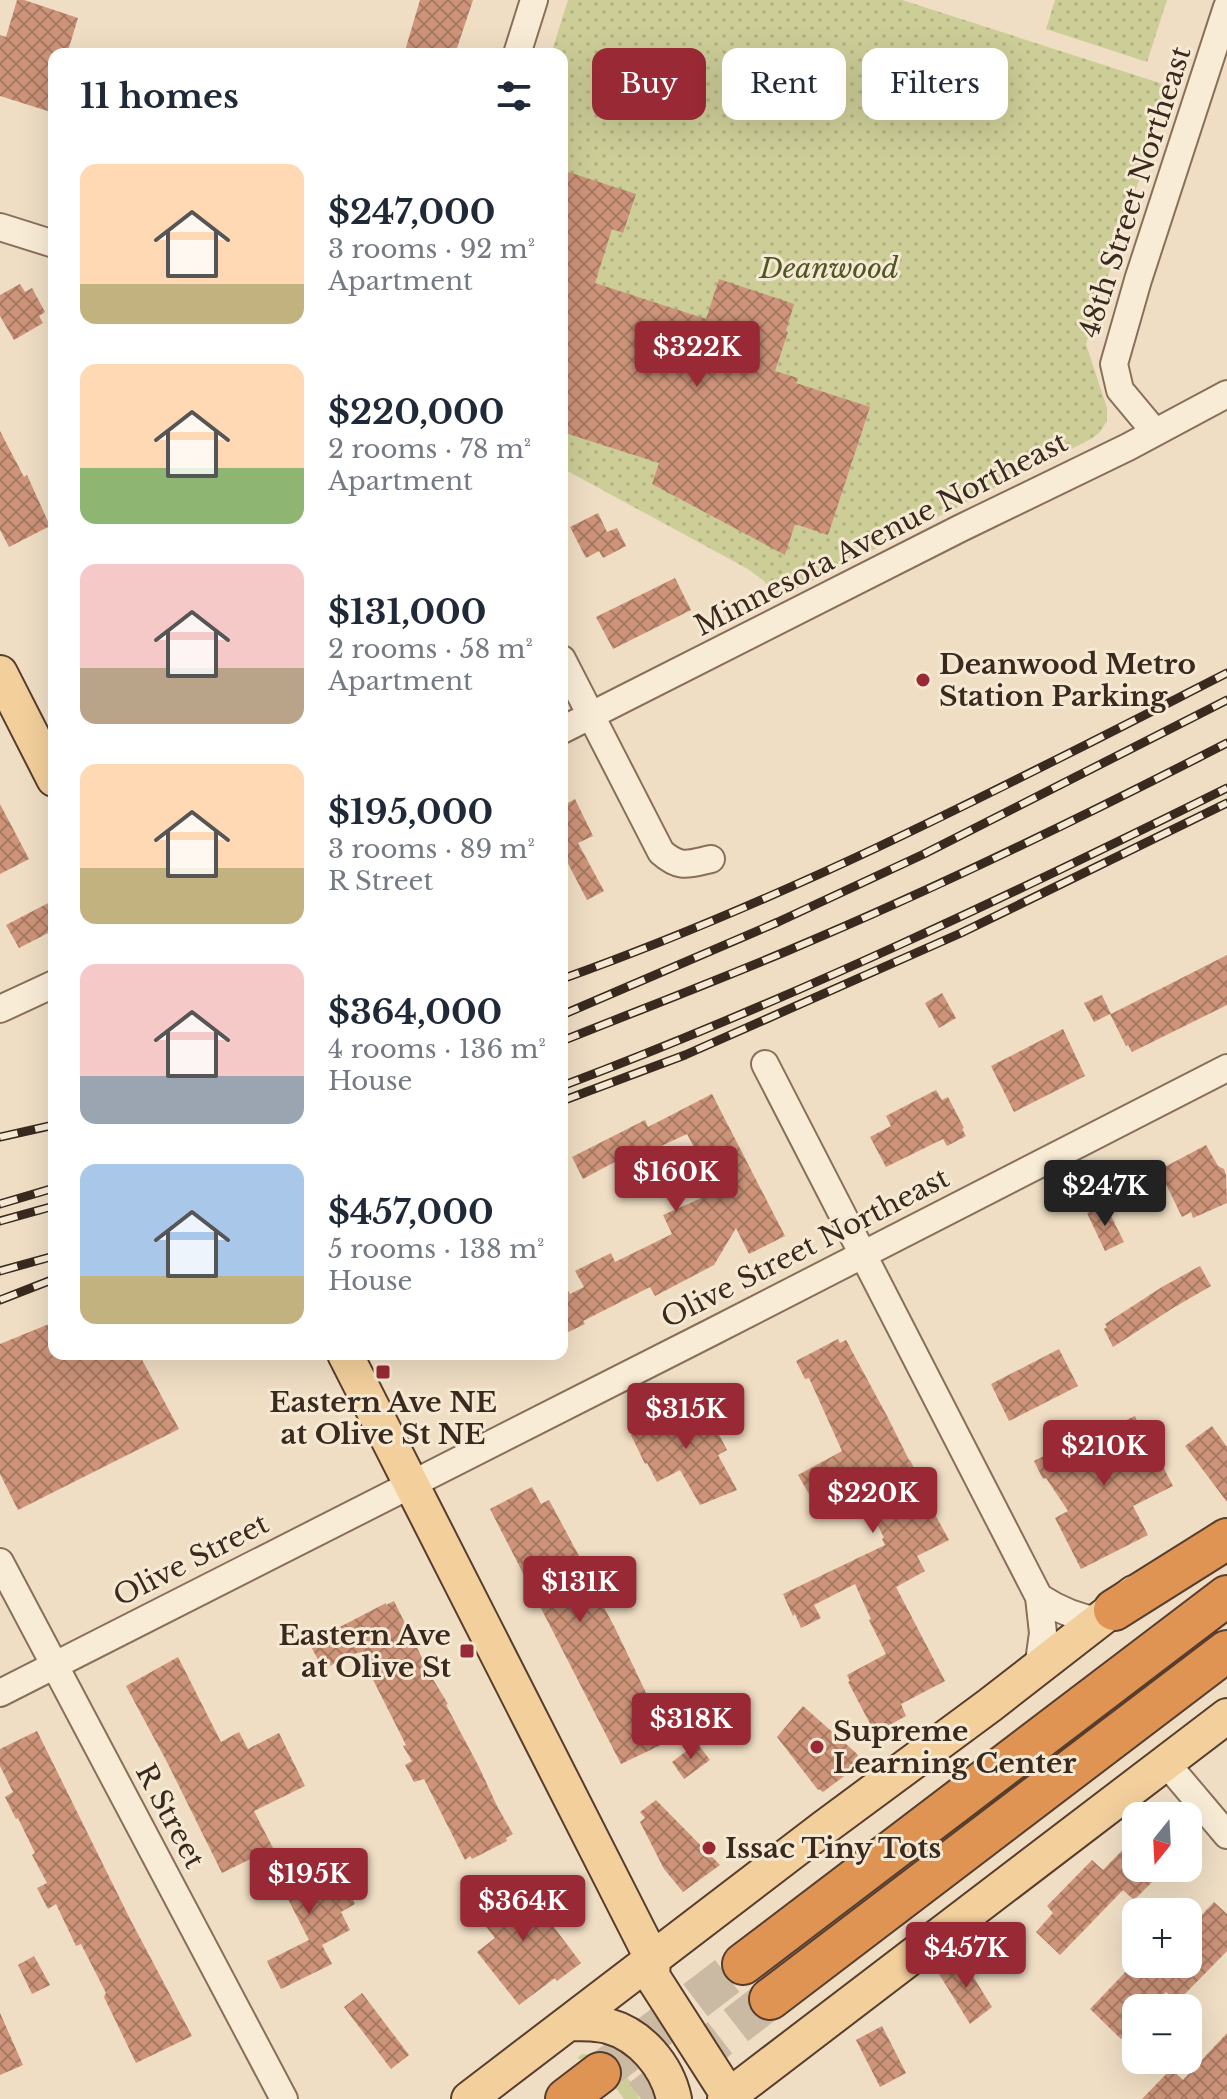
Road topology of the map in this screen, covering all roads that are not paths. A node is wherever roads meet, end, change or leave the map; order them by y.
1 (534, 0) edge
2 (1227, 7) edge
3 (519, 48) edge
4 (1219, 58) edge
5 (0, 227) edge
6 (48, 242) edge
7 (1227, 394) edge
8 (1155, 432) junction
9 (568, 671) edge
10 (0, 673) edge
11 (591, 716) junction
12 (568, 727) edge
13 (48, 767) edge
14 (711, 859) dead end
15 (48, 987) edge
16 (0, 1009) edge
17 (765, 1064) dead end
18 (1227, 1068) edge
19 (863, 1253) junction
20 (348, 1360) edge
21 (411, 1485) junction
22 (1227, 1517) edge
23 (1227, 1539) edge
24 (0, 1562) edge
25 (1227, 1596) edge
26 (1039, 1597) junction
27 (1107, 1616) junction
28 (1227, 1651) edge
29 (55, 1665) junction
30 (1038, 1669) junction
31 (0, 1693) edge
32 (1227, 1716) edge
33 (1166, 1763) junction
34 (1227, 1835) edge
35 (653, 1960) junction
36 (743, 1964) tunnel mouth
37 (770, 1999) tunnel mouth
38 (569, 2023) junction
39 (600, 2073) tunnel mouth
40 (735, 2092) edge
41 (284, 2099) edge
42 (469, 2099) edge
43 (566, 2099) edge
44 (674, 2099) edge

1 - 3 street
2 - 4 street, 48th Street Northeast
4 - 8 street, 48th Street Northeast
5 - 6 street
7 - 8 street, Minnesota Avenue Northeast
8 - 11 street, Minnesota Avenue Northeast
9 - 11 street
10 - 13 main road
11 - 12 street, Minnesota Avenue Northeast
11 - 14 street
15 - 16 street
17 - 19 street
18 - 19 street, Olive Street Northeast
19 - 21 street, Olive Street Northeast
19 - 26 street
20 - 21 main road
21 - 29 street, Olive Street
21 - 35 main road
22 - 27 main road
23 - 27 highway
24 - 29 street, R Street
25 - 36 highway
26 - 27 street
26 - 30 street
27 - 30 main road
28 - 37 highway
29 - 31 street, Olive Street
29 - 41 street, R Street
30 - 35 main road
32 - 33 main road
33 - 34 street
33 - 40 main road
35 - 38 main road
35 - 40 main road
38 - 42 main road
38 - 44 main road
39 - 43 highway

